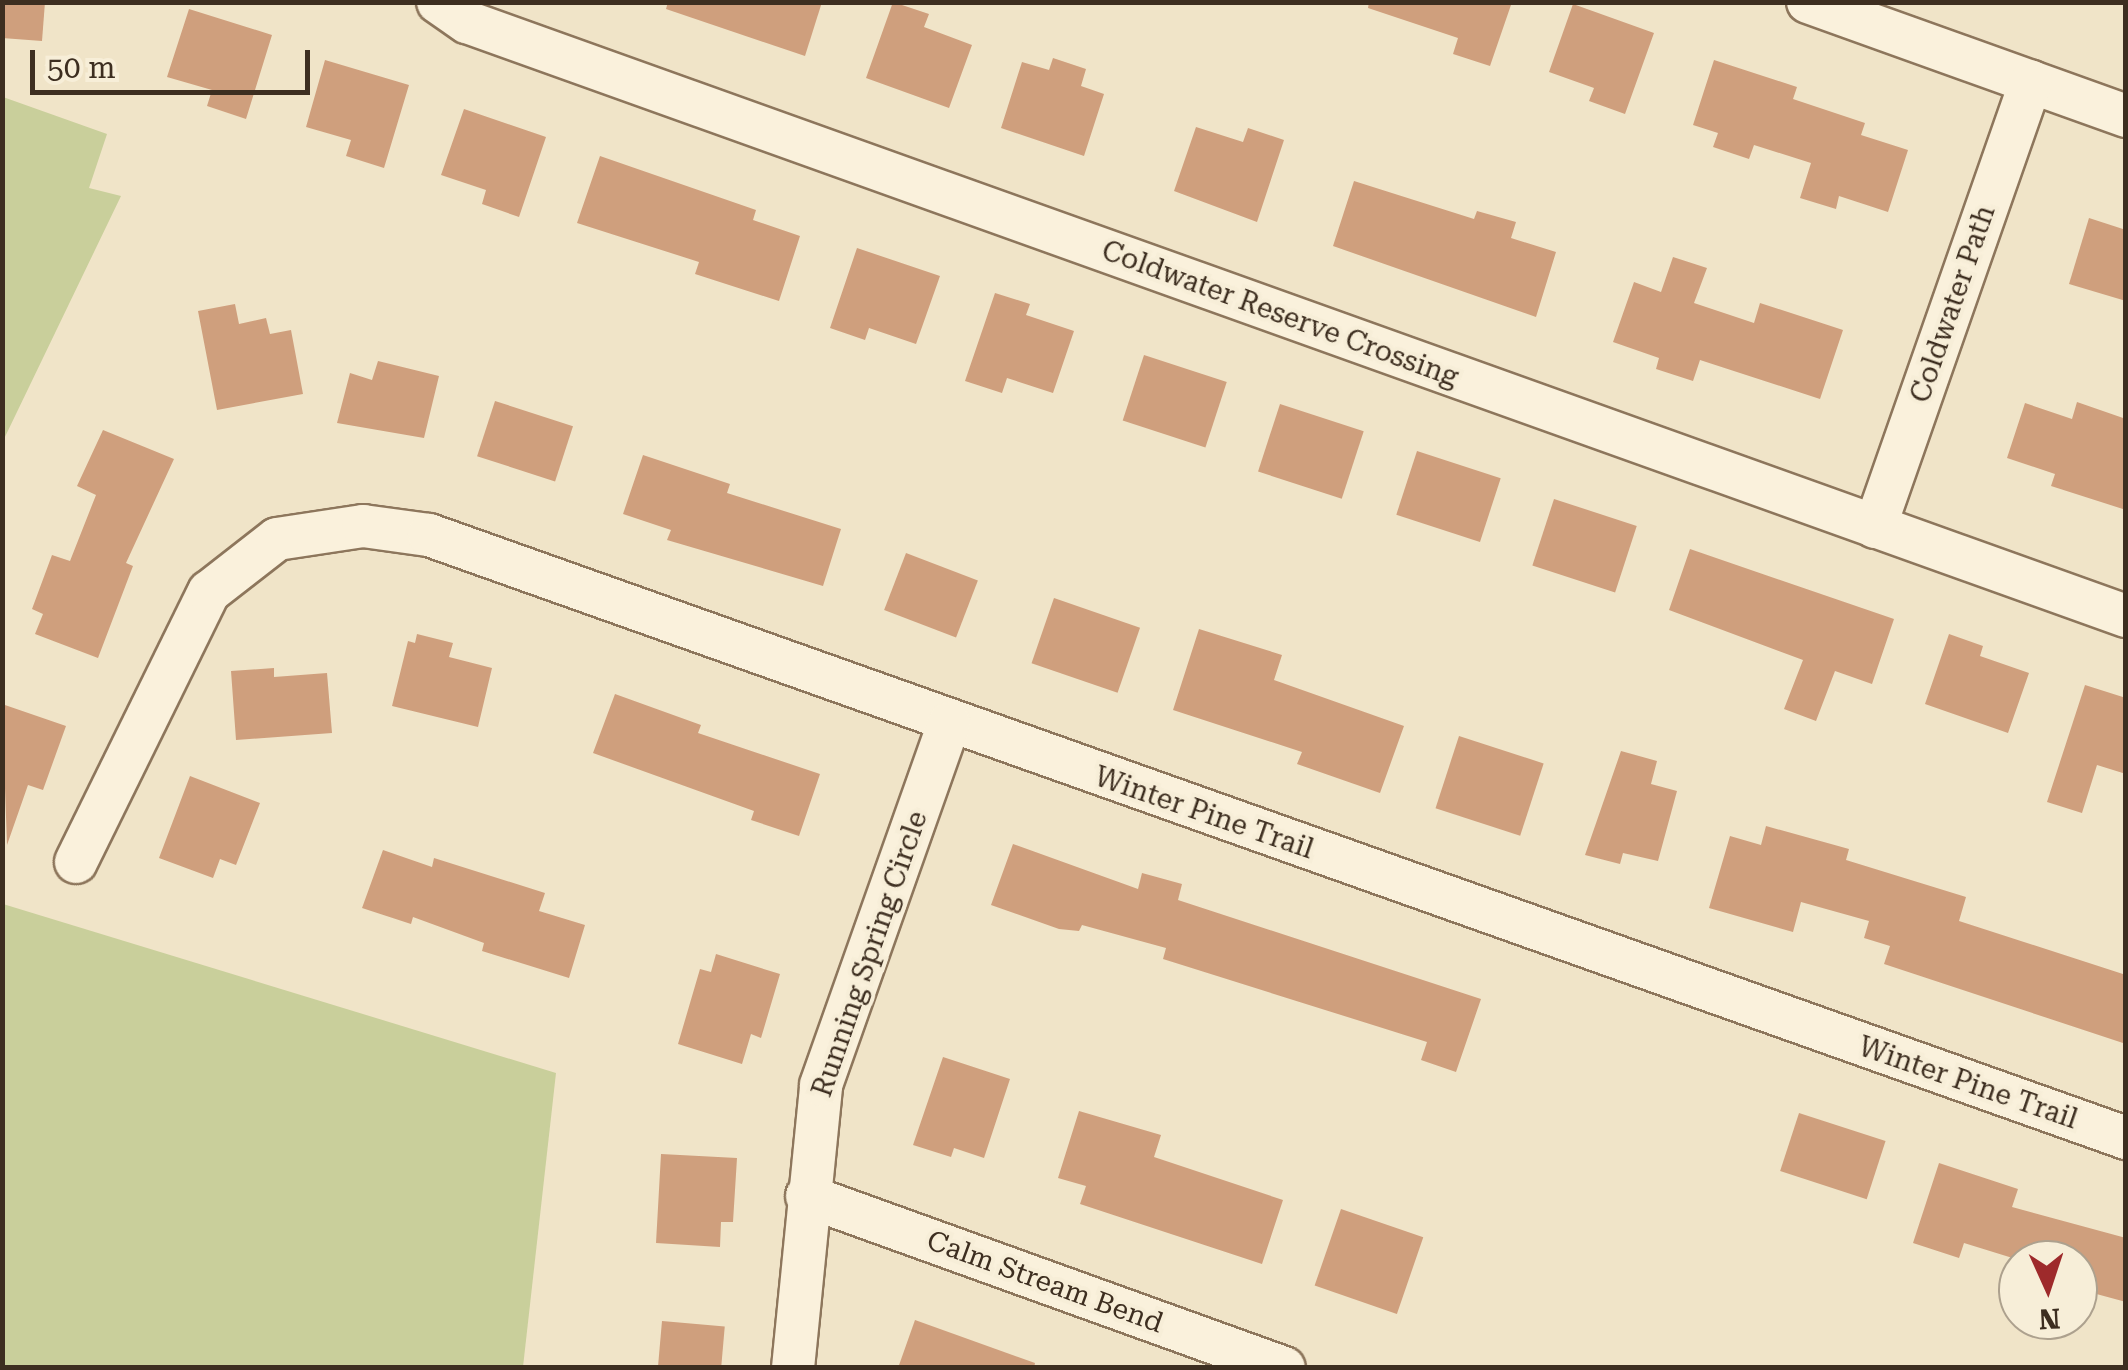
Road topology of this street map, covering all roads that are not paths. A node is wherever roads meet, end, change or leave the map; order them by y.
1 (438, 2) edge
2 (1808, 2) edge
3 (2031, 82) junction
4 (2126, 116) edge
5 (1874, 527) junction
6 (2126, 616) edge
7 (950, 723) junction
8 (76, 862) dead end
9 (2126, 1138) edge
10 (806, 1196) junction
11 (793, 1368) edge
12 (1284, 1368) edge

1 - 5 street, Coldwater Reserve Crossing
2 - 3 street
3 - 4 street
3 - 5 street, Coldwater Path
5 - 6 street, Coldwater Reserve Crossing
7 - 8 street, Winter Pine Trail
7 - 9 street, Winter Pine Trail
7 - 10 street, Running Spring Circle
10 - 11 street, Running Spring Circle
10 - 12 street, Calm Stream Bend

